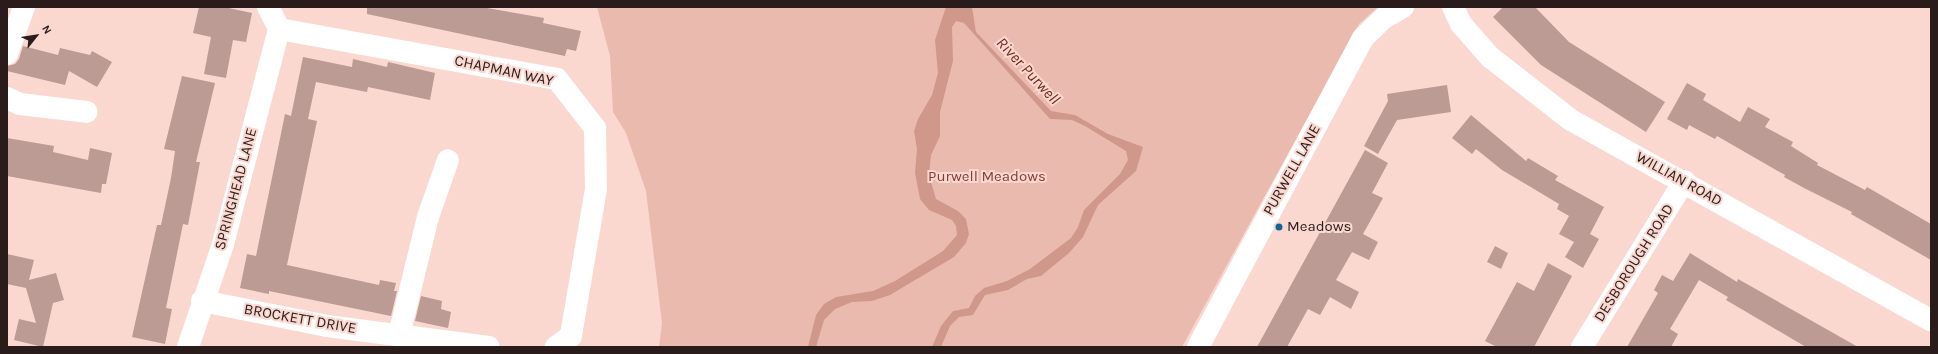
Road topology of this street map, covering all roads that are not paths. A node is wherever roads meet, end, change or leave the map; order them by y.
1 (24, 7) edge
2 (268, 7) edge
3 (1403, 7) edge
4 (1453, 7) edge
5 (279, 28) junction
6 (7, 54) edge
7 (7, 98) edge
8 (87, 112) dead end
9 (448, 160) dead end
10 (1684, 182) junction
11 (202, 301) junction
12 (1931, 320) edge
13 (399, 334) junction
14 (563, 342) edge
15 (1585, 346) edge
16 (188, 347) edge
17 (489, 347) edge
18 (1198, 347) edge

1 - 6 street
2 - 5 street
3 - 18 street, PURWELL LANE
4 - 10 street, WILLIAN ROAD
5 - 11 street, SPRINGHEAD LANE
5 - 14 street, CHAPMAN WAY
7 - 8 street
9 - 13 street
10 - 12 street, WILLIAN ROAD
10 - 15 street, DESBOROUGH ROAD
11 - 13 street, BROCKETT DRIVE
11 - 16 street, SPRINGHEAD LANE
13 - 17 street, BROCKETT DRIVE

